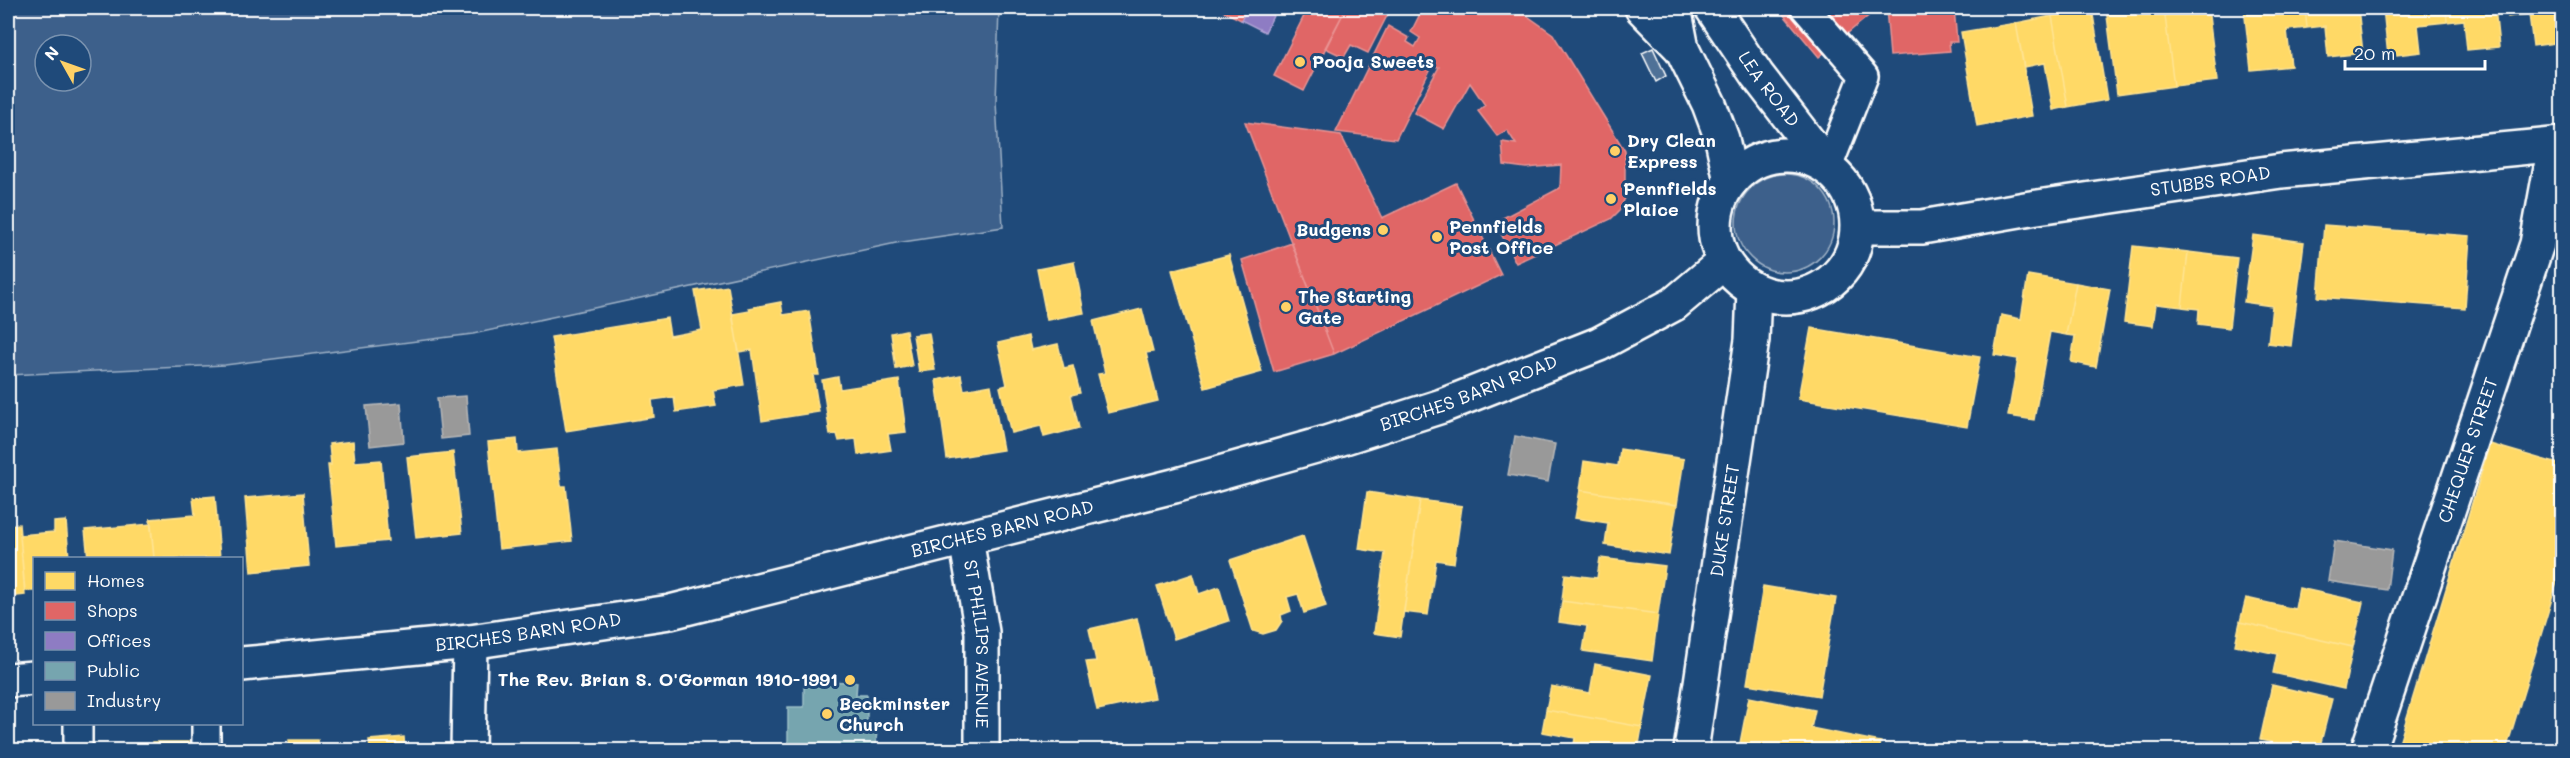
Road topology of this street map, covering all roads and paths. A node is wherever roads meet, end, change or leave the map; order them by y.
1 (1642, 8) edge
2 (1674, 8) edge
3 (1712, 8) edge
4 (1805, 8) edge
5 (1682, 49) junction
6 (2559, 145) edge
7 (1828, 167) junction
8 (1731, 181) junction
9 (1858, 227) junction
10 (1724, 262) junction
11 (1754, 290) junction
12 (966, 540) junction
13 (470, 642) junction
14 (243, 664) edge
15 (33, 678) edge
16 (8, 680) edge
17 (78, 725) edge
18 (206, 725) edge
19 (78, 750) edge
20 (206, 750) edge
21 (468, 750) edge
22 (982, 750) edge
23 (1691, 750) edge
24 (2368, 750) edge

1 - 5 main road
2 - 5 main road
3 - 7 main road, LEA ROAD
4 - 7 lane
5 - 8 main road
6 - 9 main road, STUBBS ROAD
6 - 24 main road, CHEQUER STREET
7 - 8 main road
7 - 9 main road
8 - 10 main road
9 - 11 main road
10 - 11 main road
10 - 12 main road, BIRCHES BARN ROAD
11 - 23 main road, DUKE STREET
12 - 13 main road, BIRCHES BARN ROAD
12 - 22 main road, ST PHILIPS AVENUE
13 - 14 main road, BIRCHES BARN ROAD
13 - 21 main road
15 - 16 main road
17 - 19 lane
18 - 20 lane

